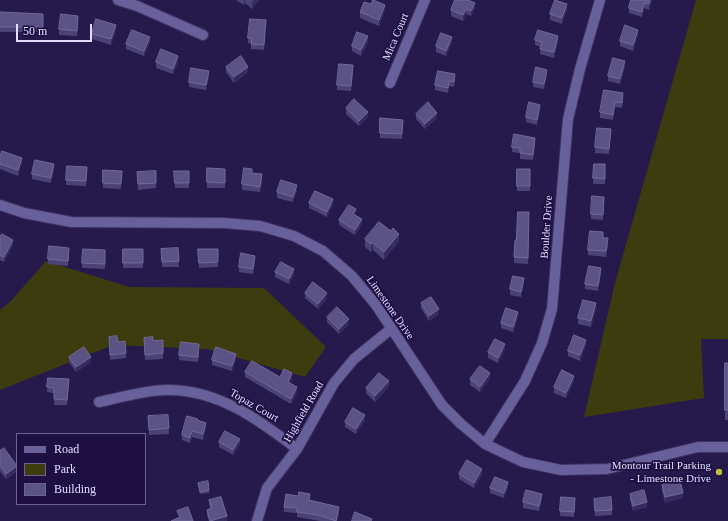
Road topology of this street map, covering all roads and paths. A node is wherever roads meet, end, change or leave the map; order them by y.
1 (118, 0) edge
2 (425, 0) edge
3 (600, 0) edge
4 (203, 35) dead end
5 (390, 83) dead end
6 (0, 205) edge
7 (391, 329) junction
8 (99, 402) dead end
9 (485, 444) junction
10 (728, 447) edge
11 (297, 449) junction
12 (257, 521) edge

1 - 4 street
2 - 5 street, Mica Court
3 - 9 street, Boulder Drive
6 - 7 street, Limestone Drive
7 - 9 street, Limestone Drive
7 - 11 street, Highfield Road
8 - 11 street, Topaz Court
9 - 10 street, Limestone Drive
11 - 12 street, Highfield Road

